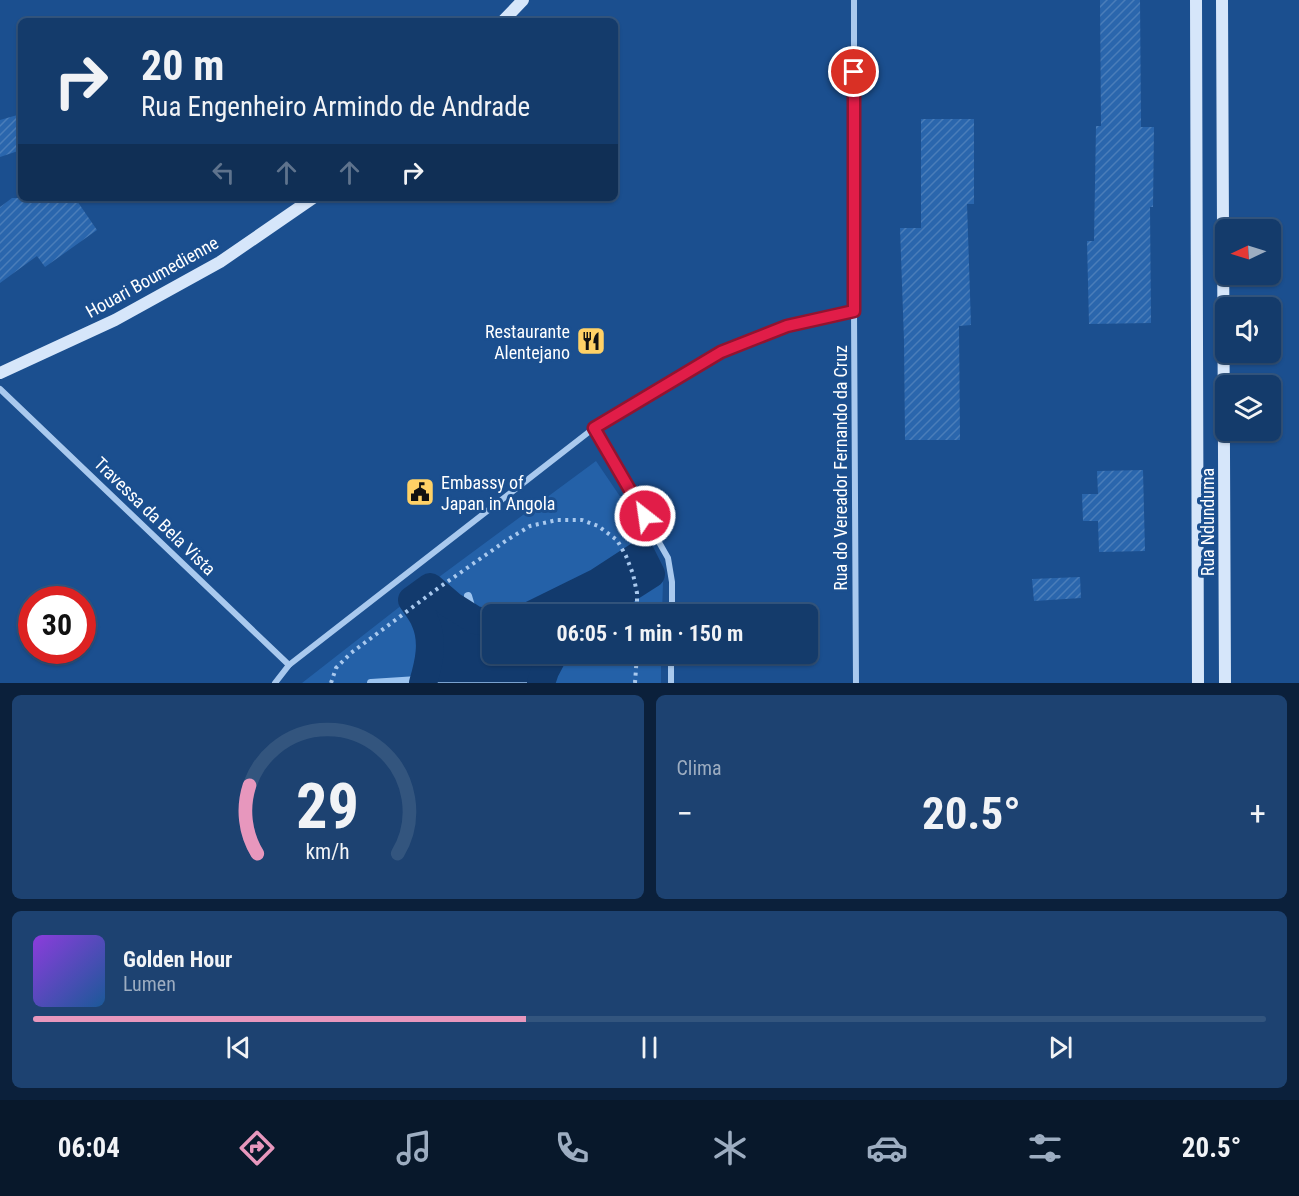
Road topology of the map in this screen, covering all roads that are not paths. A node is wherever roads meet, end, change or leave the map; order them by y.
1 (523, 0) edge
2 (855, 0) edge
3 (1196, 0) edge
4 (1222, 0) edge
5 (506, 18) edge
6 (310, 201) edge
7 (854, 311) junction
8 (0, 373) edge
9 (0, 389) edge
10 (594, 428) junction
11 (672, 604) edge
12 (671, 664) edge
13 (289, 665) junction
14 (275, 683) edge
15 (671, 683) edge
16 (856, 683) edge
17 (1198, 683) edge
18 (1226, 683) edge

1 - 5 main road
2 - 7 street, Rua do Vereador Fernando da Cruz
3 - 17 main road, Rua Ndunduma
4 - 18 main road, Rua Ndunduma
6 - 8 main road, Houari Boumedienne
7 - 10 street
7 - 16 street, Rua do Vereador Fernando da Cruz
9 - 13 street, Travessa da Bela Vista
10 - 11 street
10 - 13 street
12 - 15 street
13 - 14 street

